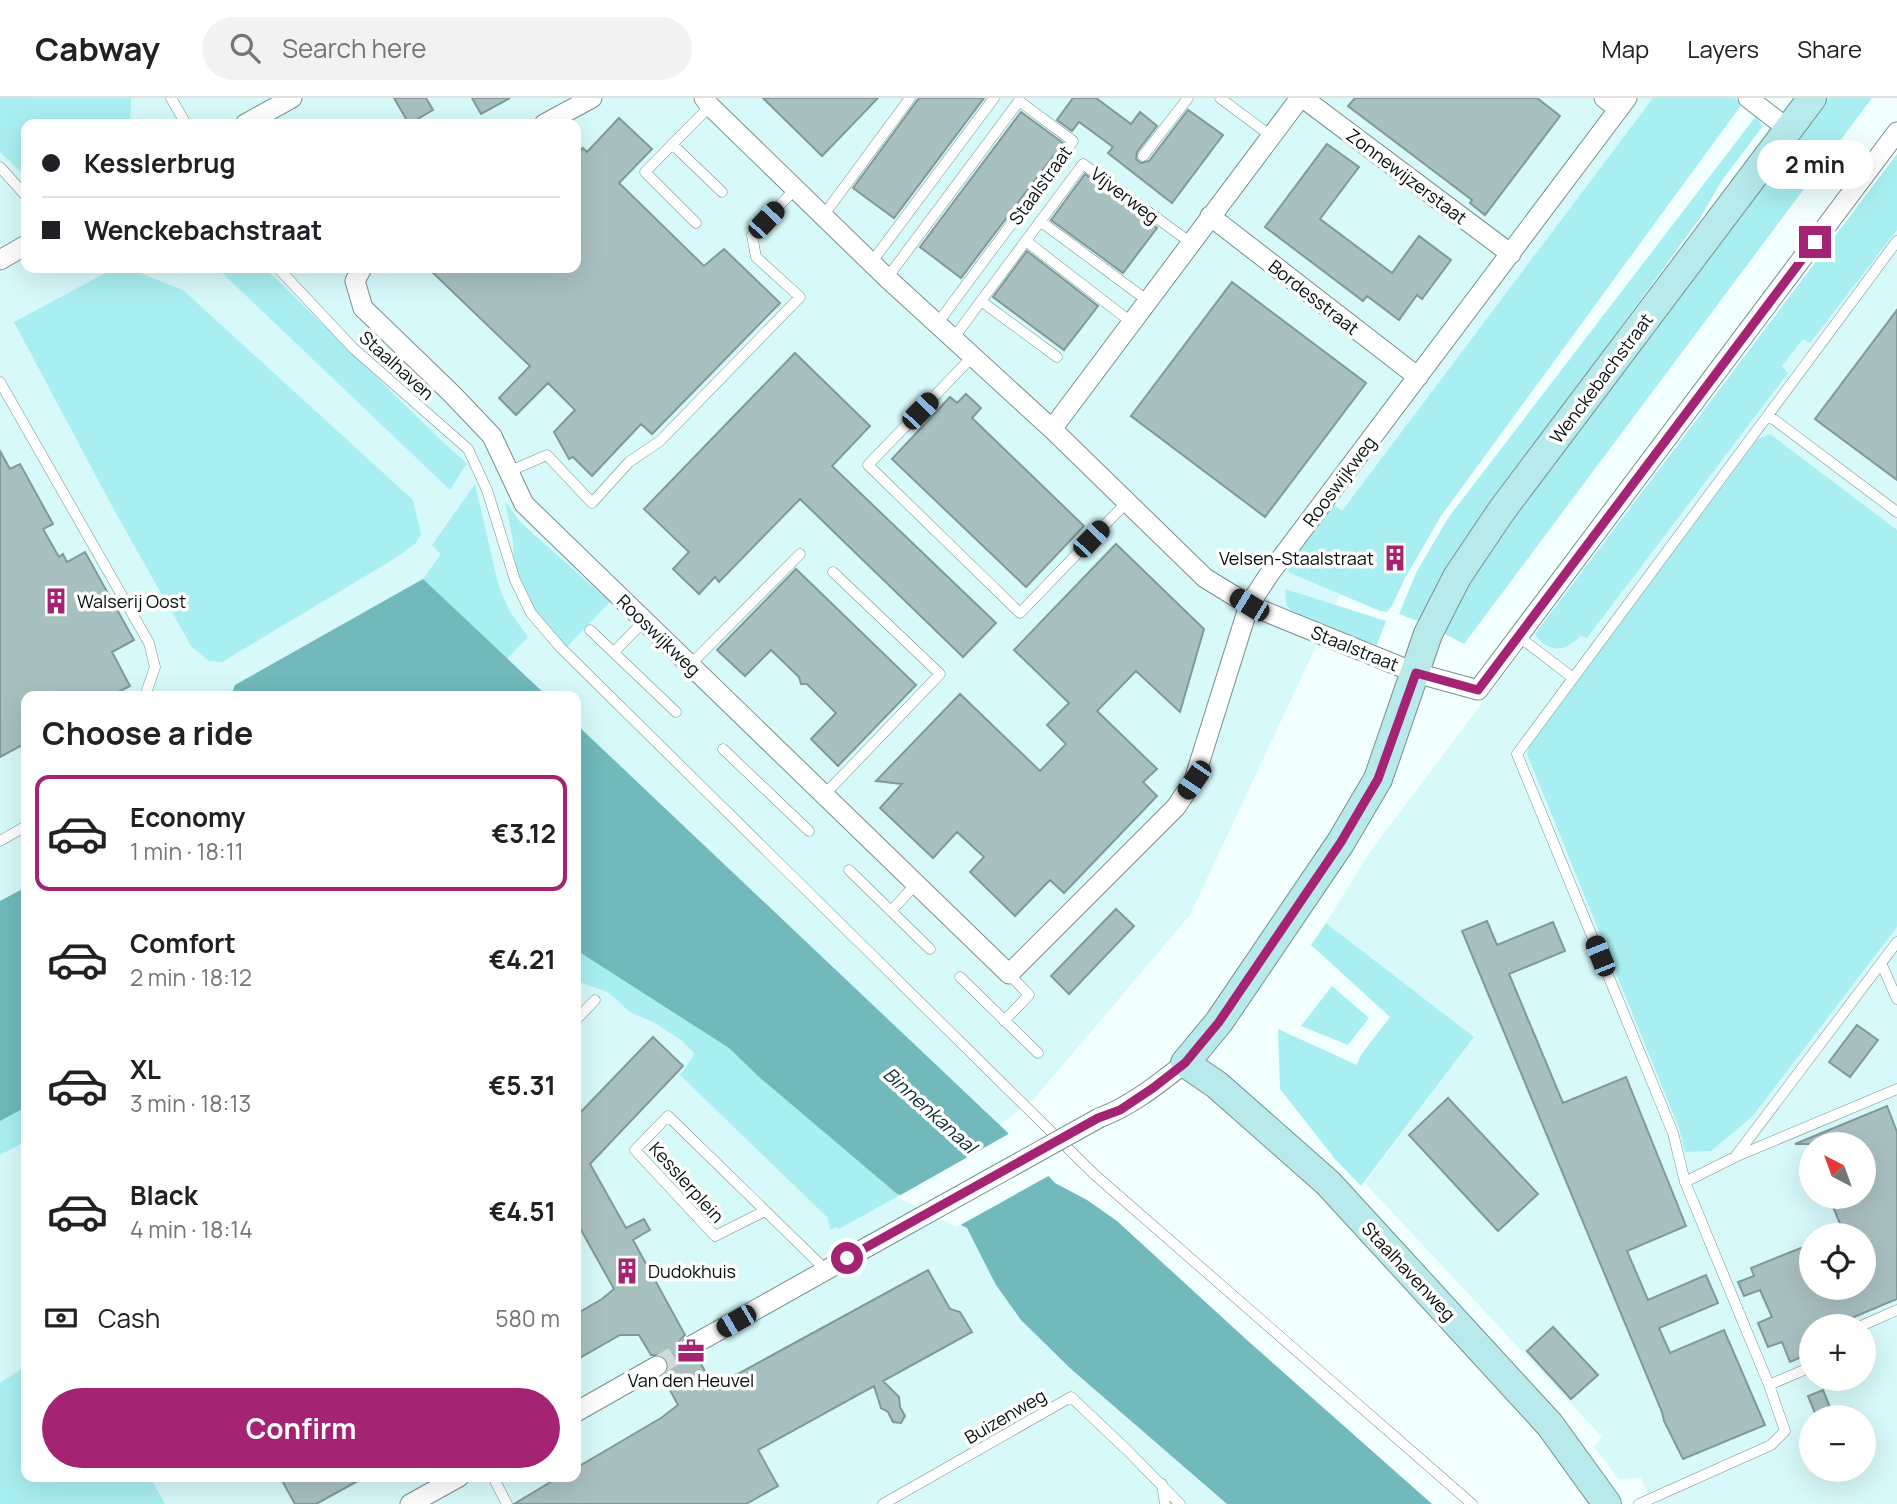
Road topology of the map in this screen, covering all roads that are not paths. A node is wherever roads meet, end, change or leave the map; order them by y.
1 (171, 98) edge
2 (292, 98) edge
3 (592, 98) edge
4 (910, 98) edge
5 (994, 98) edge
6 (1188, 98) edge
7 (1220, 98) edge
8 (1302, 98) edge
9 (1812, 98) edge
10 (1752, 101) edge
11 (707, 102) edge
12 (1617, 102) edge
13 (183, 119) edge
14 (254, 119) edge
15 (553, 119) edge
16 (1788, 129) junction
17 (1897, 132) edge
18 (1271, 136) junction
19 (673, 144) junction
20 (1143, 156) dead end
21 (0, 167) edge
22 (4, 178) edge
23 (795, 189) junction
24 (21, 192) edge
25 (722, 192) dead end
26 (822, 216) junction
27 (1210, 216) junction
28 (1040, 221) junction
29 (696, 223) dead end
30 (1026, 241) junction
31 (1897, 241) edge
32 (1191, 243) junction
33 (21, 248) edge
34 (1511, 254) junction
35 (0, 260) edge
36 (871, 263) junction
37 (283, 273) edge
38 (359, 273) edge
39 (887, 278) junction
40 (981, 301) junction
41 (1147, 301) junction
42 (1132, 322) junction
43 (936, 324) junction
44 (953, 339) junction
45 (972, 357) junction
46 (1057, 357) dead end
47 (1418, 377) junction
48 (0, 382) edge
49 (1768, 415) junction
50 (1052, 429) junction
51 (508, 472) junction
52 (1127, 502) junction
53 (1897, 512) edge
54 (800, 554) dead end
55 (833, 572) dead end
56 (1249, 605) junction
57 (644, 621) junction
58 (590, 630) dead end
59 (1518, 635) junction
60 (614, 652) junction
61 (690, 665) junction
62 (1416, 673) junction
63 (1573, 678) junction
64 (147, 691) edge
65 (676, 712) dead end
66 (723, 749) dead end
67 (824, 795) junction
68 (21, 829) edge
69 (809, 831) dead end
70 (0, 841) edge
71 (849, 870) dead end
72 (916, 884) junction
73 (891, 911) junction
74 (1897, 942) edge
75 (930, 949) dead end
76 (1881, 963) junction
77 (1009, 974) junction
78 (960, 978) dead end
79 (1897, 999) edge
80 (595, 1000) dead end
81 (581, 1015) edge
82 (1004, 1021) junction
83 (1038, 1053) dead end
84 (1185, 1063) junction
85 (1897, 1089) edge
86 (1735, 1157) junction
87 (1685, 1182) junction
88 (765, 1211) junction
89 (826, 1270) junction
90 (1897, 1310) edge
91 (1876, 1319) edge
92 (691, 1346) tunnel mouth
93 (657, 1366) tunnel mouth
94 (1799, 1372) edge
95 (1769, 1385) junction
96 (581, 1409) edge
97 (450, 1482) edge
98 (496, 1482) edge
99 (1161, 1484) junction
100 (418, 1500) edge
101 (507, 1504) edge
102 (883, 1504) edge
103 (1166, 1504) edge
104 (1180, 1504) edge
105 (1472, 1504) edge
106 (1607, 1504) edge
107 (1639, 1504) edge

1 - 13 lane
2 - 14 street
3 - 15 street
4 - 26 lane
5 - 36 lane
6 - 20 lane
7 - 18 lane
8 - 18 street
8 - 34 street, Zonnewijzerstaat
9 - 16 street, Wenckebachstraat
10 - 16 street
11 - 19 lane
11 - 23 street, Staalstraat
12 - 34 street, Rooswijkweg
16 - 62 street, Wenckebachstraat
17 - 59 street
18 - 27 street
19 - 25 lane
19 - 29 lane
21 - 22 lane
22 - 24 lane
23 - 26 street, Staalstraat
23 - 51 lane
26 - 36 street, Staalstraat
27 - 32 street
27 - 47 street, Bordesstraat
28 - 30 lane, Vijverweg
28 - 32 lane, Vijverweg
28 - 41 lane
30 - 40 lane, Vijverweg
30 - 42 lane
31 - 49 lane
32 - 41 street
33 - 35 street
34 - 47 street, Rooswijkweg
36 - 39 street, Staalstraat
37 - 105 lane, Staalhaven
38 - 51 street, Rooswijkweg
39 - 43 street, Staalstraat
39 - 43 lane, Staalstraat
40 - 44 lane
40 - 46 lane
41 - 42 street
42 - 50 street
43 - 44 street, Staalstraat
44 - 45 street, Staalstraat
45 - 50 street, Staalstraat
45 - 52 lane
47 - 56 street, Rooswijkweg
48 - 64 lane
49 - 53 lane
49 - 63 lane
50 - 52 street, Staalstraat
51 - 57 street, Rooswijkweg
52 - 56 street, Staalstraat
54 - 61 lane
55 - 67 lane
56 - 62 street, Staalstraat
56 - 77 street, Rooswijkweg
57 - 60 lane
57 - 61 street, Rooswijkweg
58 - 60 lane
59 - 62 street
59 - 63 lane
60 - 65 lane
61 - 67 street, Rooswijkweg
62 - 84 street, Wenckebachstraat
63 - 87 lane
66 - 69 lane
67 - 72 street, Rooswijkweg
68 - 70 lane
71 - 73 lane
72 - 73 lane
72 - 77 street, Rooswijkweg
73 - 75 lane
74 - 76 lane
76 - 79 lane
76 - 86 lane
77 - 82 lane, Rooswijkweg
78 - 82 lane
80 - 81 lane
82 - 83 lane
84 - 89 street, Wenckebachstraat, bridge
84 - 106 street, Staalhavenweg
85 - 86 lane
86 - 87 lane
87 - 95 lane
88 - 88 lane, Kesslerplein
88 - 89 lane, Kesslerplein
89 - 92 street
90 - 91 lane
93 - 96 street
94 - 95 lane
95 - 107 lane
97 - 100 street
98 - 101 lane
99 - 102 lane, Buizenweg
99 - 103 lane
99 - 104 lane, Buizenweg

